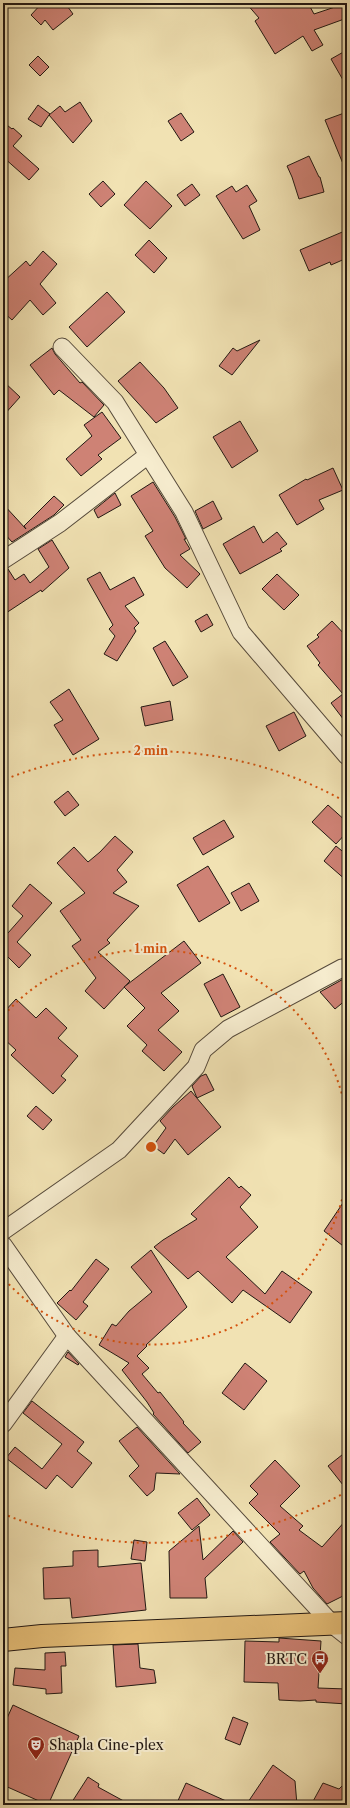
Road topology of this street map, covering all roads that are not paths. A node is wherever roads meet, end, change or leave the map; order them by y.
1 (62, 347) dead end
2 (148, 455) junction
3 (3, 560) edge
4 (347, 756) edge
5 (347, 967) edge
6 (3, 1231) edge
7 (3, 1245) edge
8 (67, 1336) junction
9 (3, 1424) edge
10 (342, 1628) edge
11 (3, 1640) edge

1 - 2 street
2 - 3 street
2 - 4 street
5 - 6 street
7 - 8 street
8 - 9 street
8 - 10 street
10 - 11 main road

